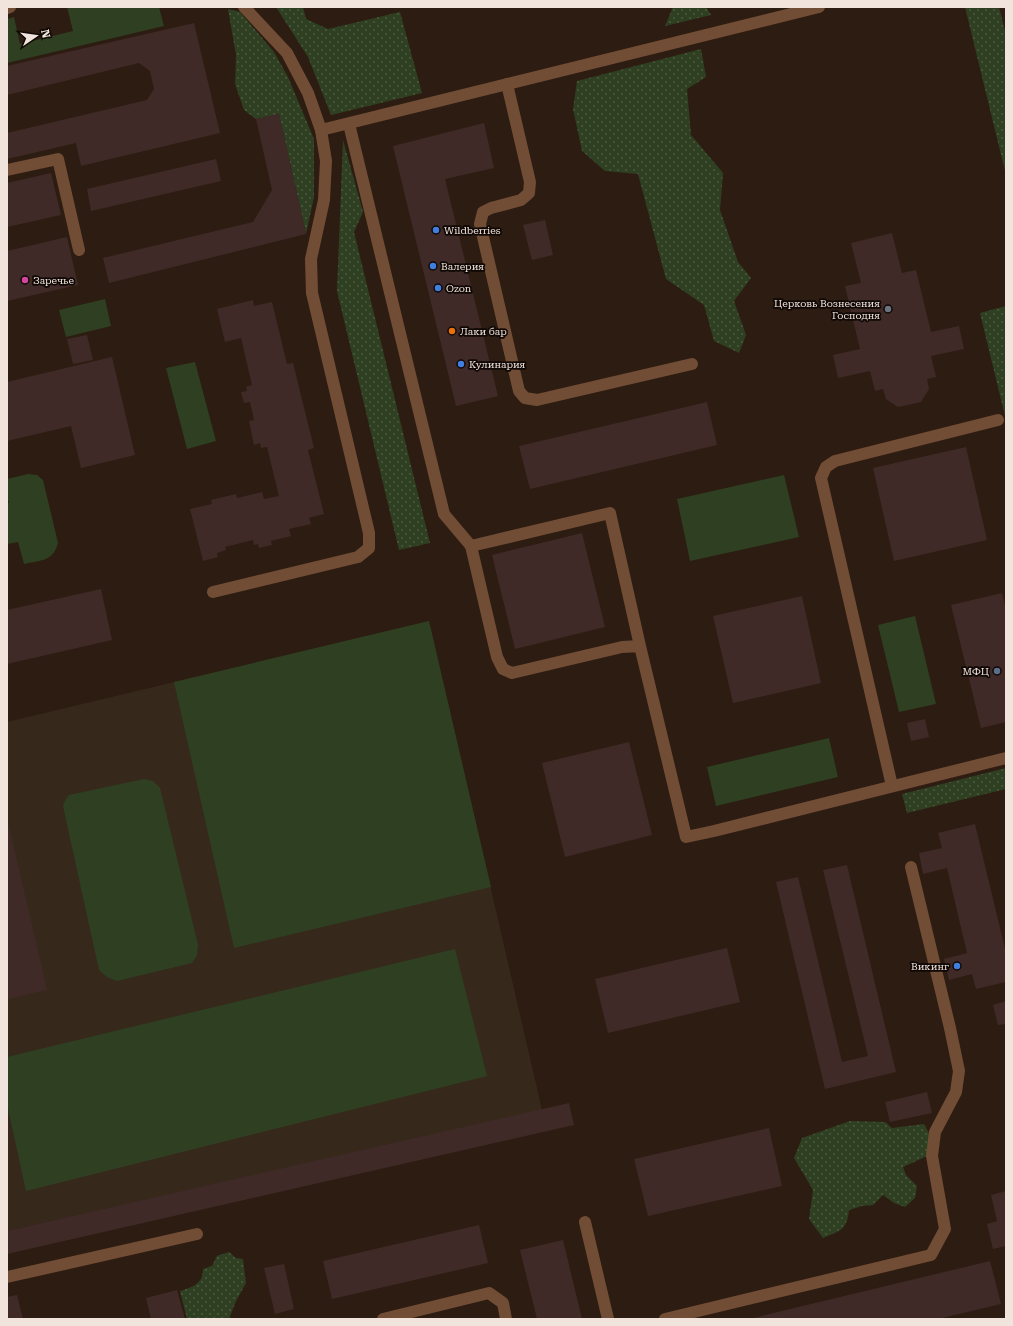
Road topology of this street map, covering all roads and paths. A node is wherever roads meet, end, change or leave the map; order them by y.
1 (244, 7) edge
2 (819, 7) edge
3 (507, 84) junction
4 (349, 124) junction
5 (321, 130) junction
6 (7, 170) edge
7 (79, 250) dead end
8 (692, 364) dead end
9 (998, 420) dead end
10 (472, 546) junction
11 (213, 592) dead end
12 (640, 646) junction
13 (1006, 758) edge
14 (892, 786) junction
15 (911, 867) dead end
16 (586, 1222) dead end
17 (197, 1234) dead end
18 (7, 1277) edge
19 (383, 1319) edge
20 (506, 1319) edge
21 (608, 1319) edge
22 (665, 1319) edge

1 - 5 lane
2 - 3 lane
3 - 4 lane
3 - 8 lane
4 - 5 lane
4 - 10 lane
5 - 11 lane
6 - 7 lane
9 - 14 lane
10 - 12 lane
10 - 12 lane
12 - 14 lane
13 - 14 lane
15 - 22 lane
16 - 21 lane
17 - 18 lane
19 - 20 lane

